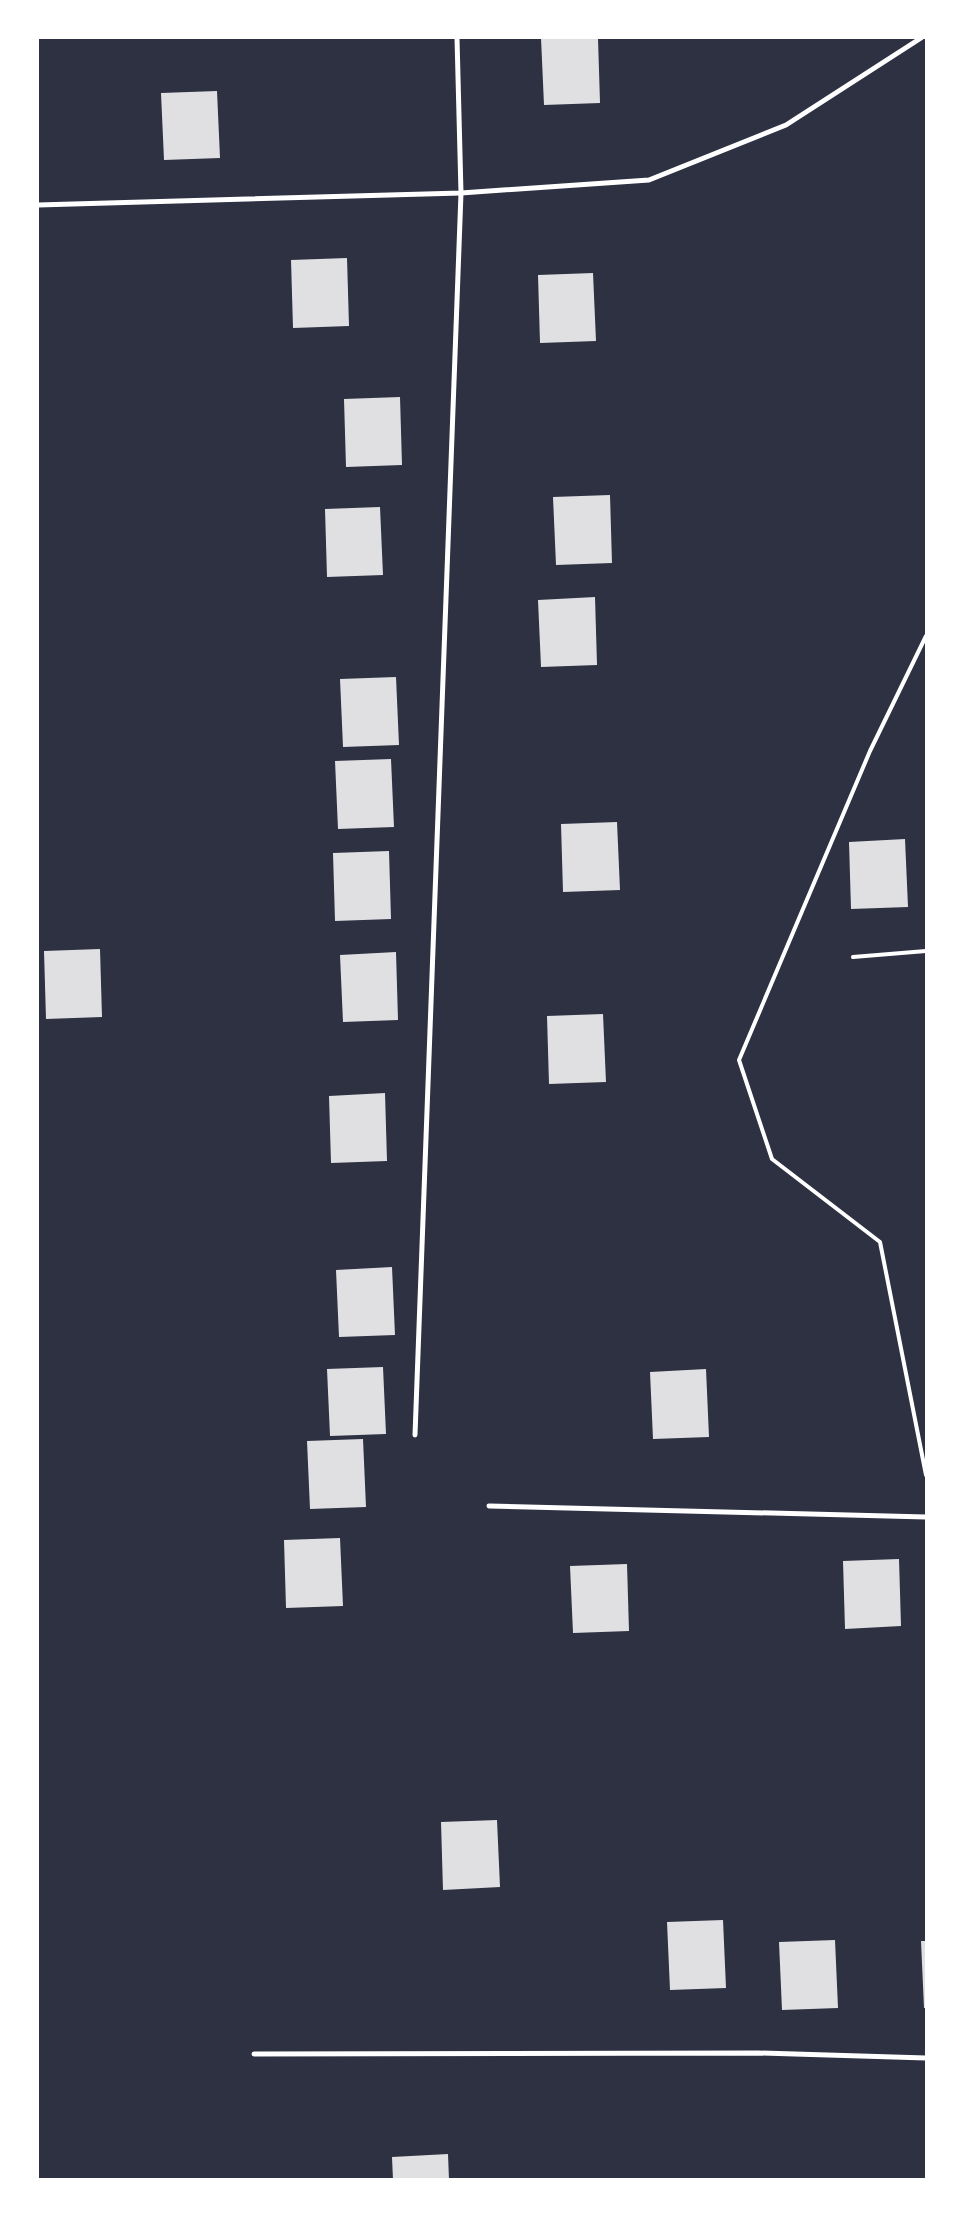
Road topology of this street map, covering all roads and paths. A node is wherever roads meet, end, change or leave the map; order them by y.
1 (458, 38) edge
2 (921, 38) edge
3 (461, 193) junction
4 (38, 205) edge
5 (926, 636) edge
6 (926, 950) edge
7 (853, 957) dead end
8 (415, 1435) dead end
9 (926, 1475) edge
10 (489, 1506) dead end
11 (926, 1517) edge
12 (254, 2054) dead end
13 (926, 2058) edge

1 - 3 street
2 - 3 street
3 - 4 street
3 - 8 street
5 - 9 lane
6 - 7 lane
10 - 11 street
12 - 13 street

